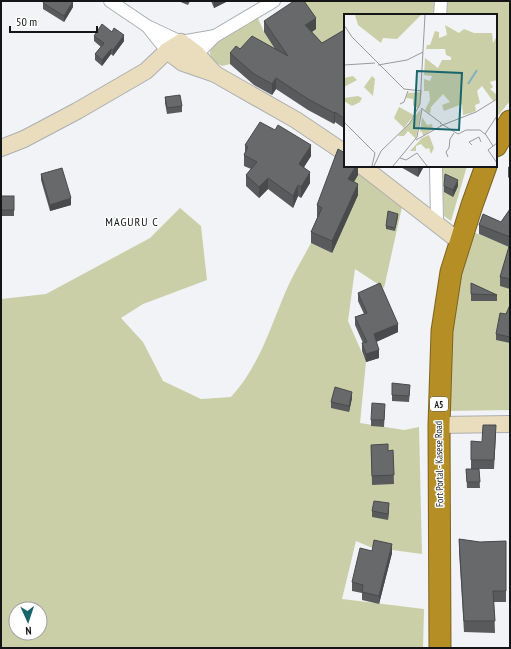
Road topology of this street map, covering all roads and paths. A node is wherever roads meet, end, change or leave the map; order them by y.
1 (110, 1) edge
2 (274, 1) edge
3 (441, 1) edge
4 (440, 14) edge
5 (147, 26) junction
6 (215, 36) junction
7 (181, 42) junction
8 (167, 51) junction
9 (197, 54) junction
10 (183, 63) junction
11 (146, 71) junction
12 (215, 74) junction
13 (510, 121) edge
14 (497, 144) edge
15 (1, 148) edge
16 (344, 152) edge
17 (363, 167) edge
18 (436, 167) edge
19 (486, 167) edge
20 (437, 222) junction
21 (460, 242) junction
22 (510, 424) edge
23 (439, 425) junction
24 (440, 648) edge

1 - 5 street
2 - 6 street
3 - 4 street
5 - 7 street
5 - 8 street
6 - 7 street
6 - 9 street
7 - 8 street
7 - 9 street
8 - 10 street
8 - 11 street
9 - 10 street
9 - 12 street
10 - 11 street
10 - 12 street
11 - 15 street
12 - 16 street
13 - 14 highway
17 - 20 street
18 - 20 street
19 - 21 highway, Fort Portal - Kasese Road / A5
20 - 21 street
21 - 23 highway, Fort Portal - Kasese Road / A5
22 - 23 street
23 - 24 highway, Fort Portal - Kasese Road / A5

